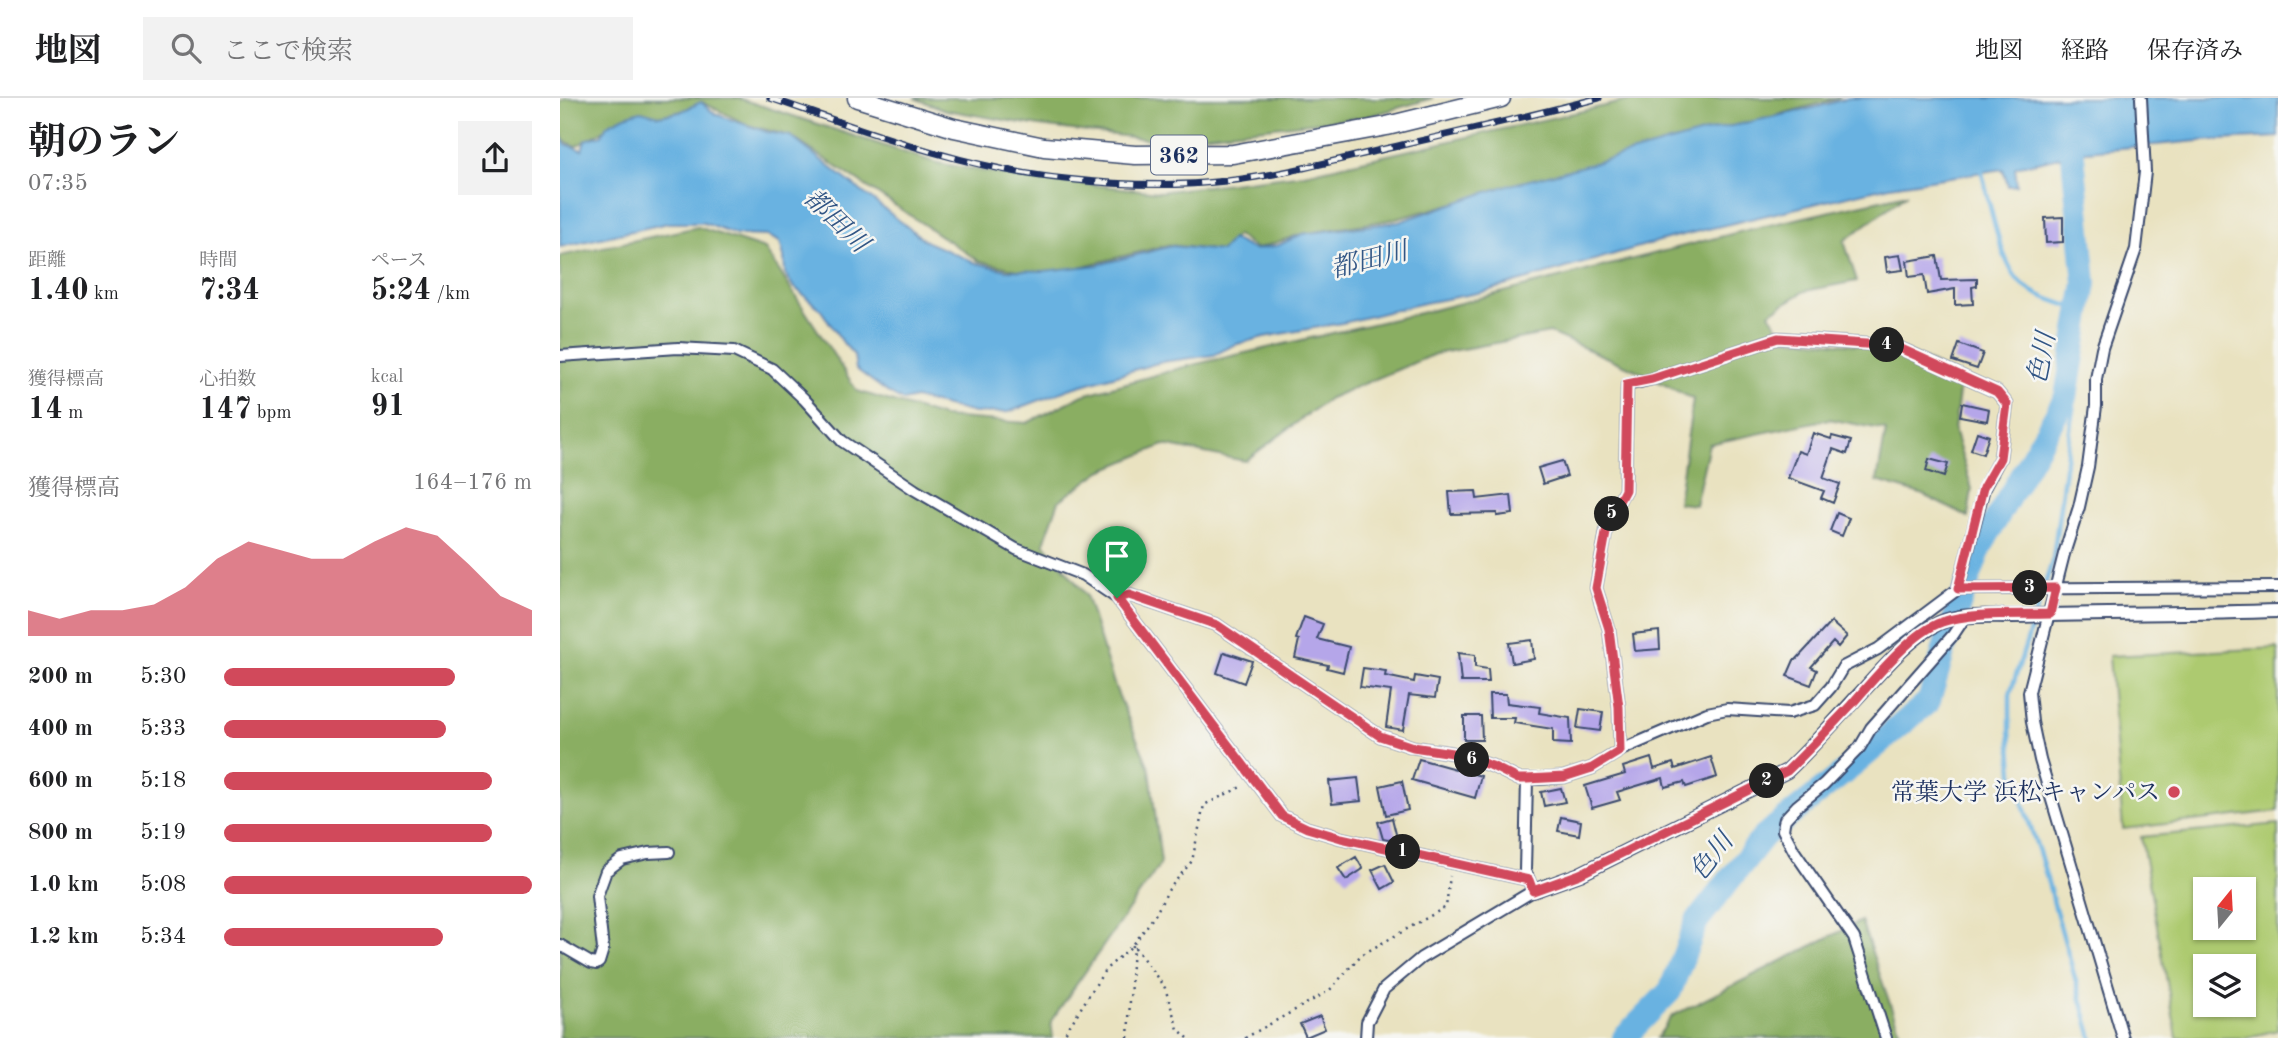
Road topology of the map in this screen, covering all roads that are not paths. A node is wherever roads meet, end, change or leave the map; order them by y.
1 (857, 98) edge
2 (1501, 98) edge
3 (2141, 98) edge
4 (560, 356) edge
5 (2278, 587) edge
6 (2056, 588) junction
7 (1958, 589) junction
8 (1117, 598) junction
9 (2278, 611) edge
10 (2050, 614) junction
11 (1965, 617) junction
12 (1620, 751) junction
13 (1527, 779) junction
14 (669, 852) dead end
15 (1531, 886) junction
16 (560, 945) edge
17 (1366, 1038) edge
18 (1886, 1038) edge
19 (2123, 1038) edge

1 - 2 highway, 362
3 - 6 street
4 - 8 street
5 - 6 street
6 - 7 street
6 - 10 street
7 - 12 street
7 - 12 street
8 - 13 street
8 - 15 street
9 - 10 street
10 - 11 street
10 - 19 street
11 - 15 street
11 - 18 street
12 - 13 street
13 - 15 street
14 - 16 street
15 - 17 street

